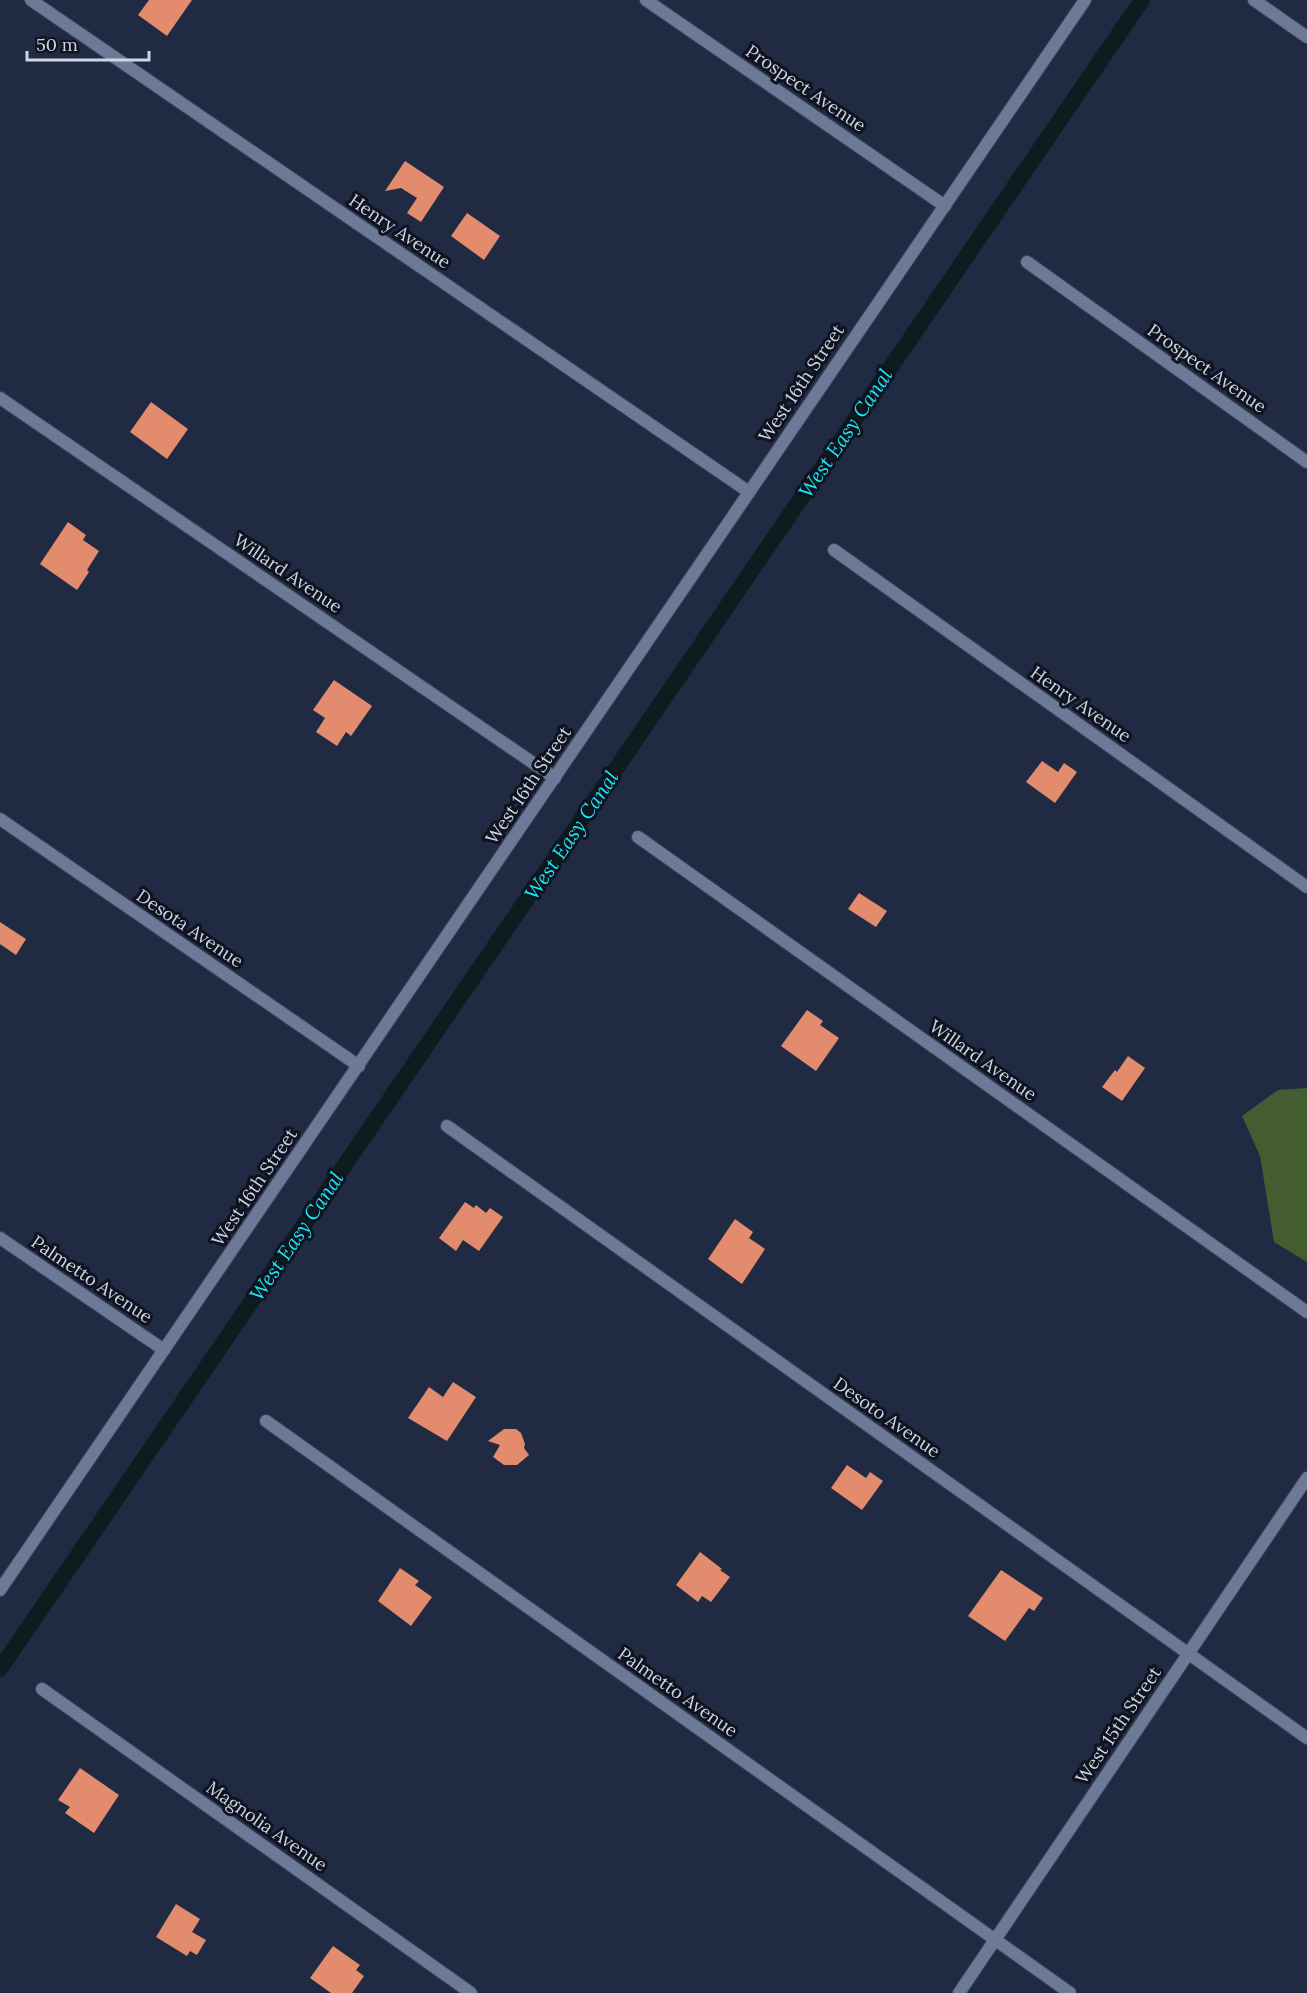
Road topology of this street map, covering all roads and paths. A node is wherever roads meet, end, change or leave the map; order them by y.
1 (31, 0) edge
2 (646, 0) edge
3 (1085, 0) edge
4 (1254, 0) edge
5 (1307, 37) edge
6 (945, 206) junction
7 (1027, 262) dead end
8 (0, 398) edge
9 (1307, 462) edge
10 (749, 492) junction
11 (834, 550) dead end
12 (555, 777) junction
13 (0, 819) edge
14 (638, 837) dead end
15 (1307, 887) edge
16 (359, 1066) junction
17 (447, 1126) dead end
18 (0, 1238) edge
19 (1307, 1312) edge
20 (164, 1350) junction
21 (266, 1421) dead end
22 (1307, 1478) edge
23 (0, 1590) edge
24 (1189, 1653) junction
25 (42, 1689) dead end
26 (1307, 1738) edge
27 (995, 1940) junction
28 (471, 1993) edge
29 (959, 1993) edge
30 (1070, 1993) edge

1 - 10 street, Henry Avenue
2 - 6 street, Prospect Avenue
3 - 6 street, West 16th Street
4 - 5 street
6 - 10 street, West 16th Street
7 - 9 street, Prospect Avenue
8 - 12 street, Willard Avenue
10 - 12 street, West 16th Street
11 - 15 street, Henry Avenue
12 - 16 street, West 16th Street
13 - 16 street, Desota Avenue
14 - 19 street, Willard Avenue
16 - 20 street, West 16th Street
17 - 24 street, Desoto Avenue
18 - 20 street, Palmetto Avenue
20 - 23 street, West 16th Street
21 - 27 street, Palmetto Avenue
22 - 24 street, West 15th Street
24 - 26 street, Desoto Avenue
24 - 27 street, West 15th Street
25 - 28 street, Magnolia Avenue
27 - 29 street, West 15th Street
27 - 30 street, Palmetto Avenue

